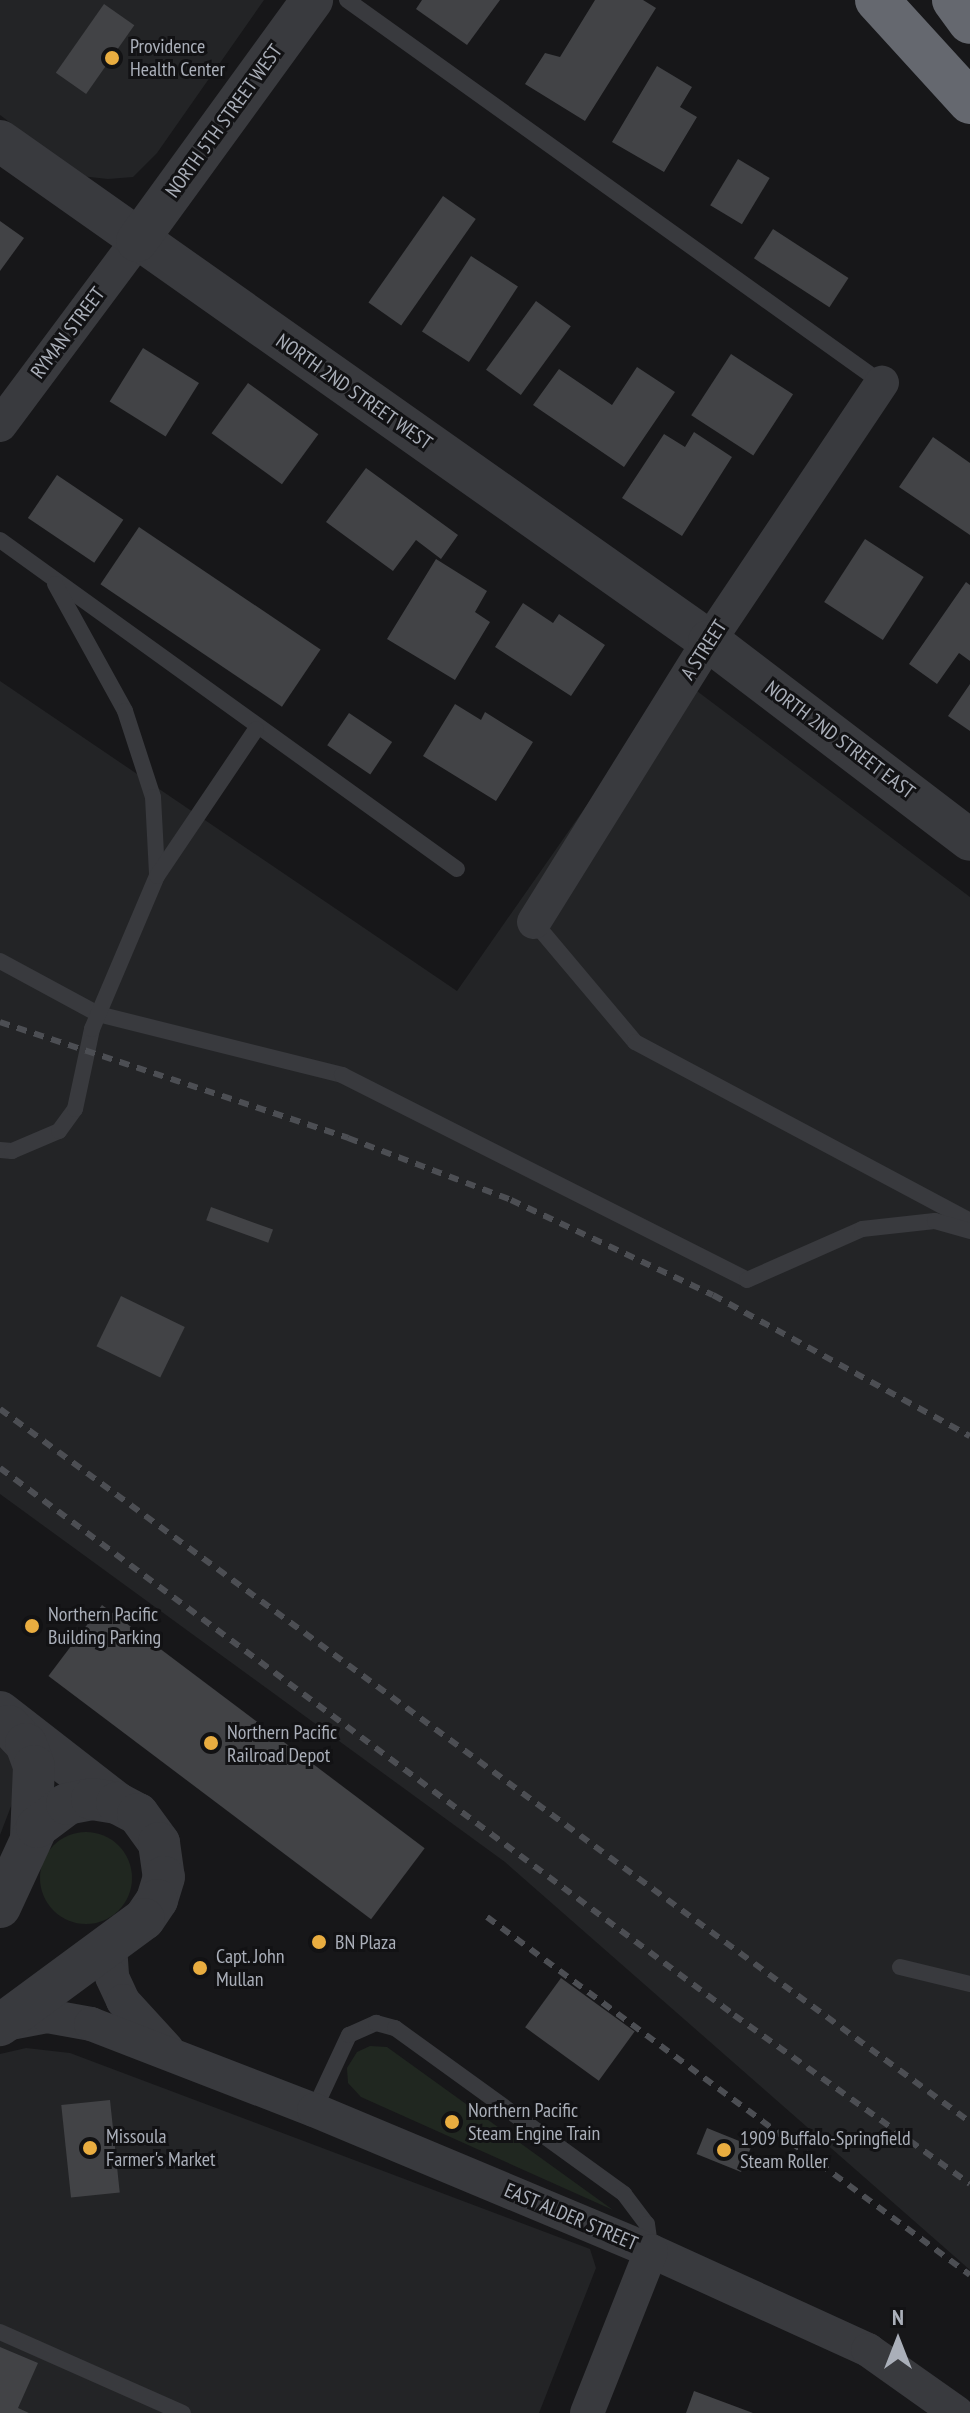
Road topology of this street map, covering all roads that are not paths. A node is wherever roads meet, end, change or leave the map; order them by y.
1 (312, 0) edge
2 (347, 0) edge
3 (877, 0) edge
4 (954, 0) edge
5 (970, 22) edge
6 (970, 102) edge
7 (0, 141) edge
8 (137, 241) junction
9 (882, 383) joint
10 (0, 425) edge
11 (0, 540) edge
12 (39, 566) junction
13 (709, 641) junction
14 (256, 729) junction
15 (970, 840) edge
16 (457, 869) dead end
17 (157, 876) junction
18 (534, 922) joint
19 (0, 961) edge
20 (98, 1014) junction
21 (0, 1150) edge
22 (970, 1221) edge
23 (970, 1231) edge
24 (0, 1714) edge
25 (117, 1803) junction
26 (31, 1838) junction
27 (0, 1907) edge
28 (110, 1946) junction
29 (900, 1967) dead end
30 (970, 1984) edge
31 (0, 2025) edge
32 (170, 2052) junction
33 (314, 2110) junction
34 (651, 2251) junction
35 (0, 2332) edge
36 (183, 2413) edge
37 (587, 2413) edge
38 (957, 2413) edge

1 - 8 street, NORTH 5TH STREET WEST
2 - 9 lane
3 - 6 highway
4 - 5 highway
7 - 8 street, NORTH 2ND STREET WEST
8 - 10 street, RYMAN STREET
8 - 13 street, NORTH 2ND STREET WEST
9 - 13 street, A STREET
11 - 12 lane
12 - 14 lane
12 - 17 lane
13 - 15 street, NORTH 2ND STREET EAST
13 - 18 street, A STREET
14 - 16 lane
14 - 17 lane
17 - 20 lane
18 - 22 lane
19 - 20 lane
20 - 21 lane
20 - 23 lane
24 - 25 street
24 - 26 street
25 - 26 street
25 - 28 street
26 - 27 street
28 - 31 street
28 - 32 street, EAST ALDER STREET
29 - 30 lane
31 - 32 street, EAST ALDER STREET
32 - 33 street, EAST ALDER STREET
33 - 34 street, EAST ALDER STREET
33 - 34 lane
34 - 37 street
34 - 38 street, EAST ALDER STREET
35 - 36 lane

